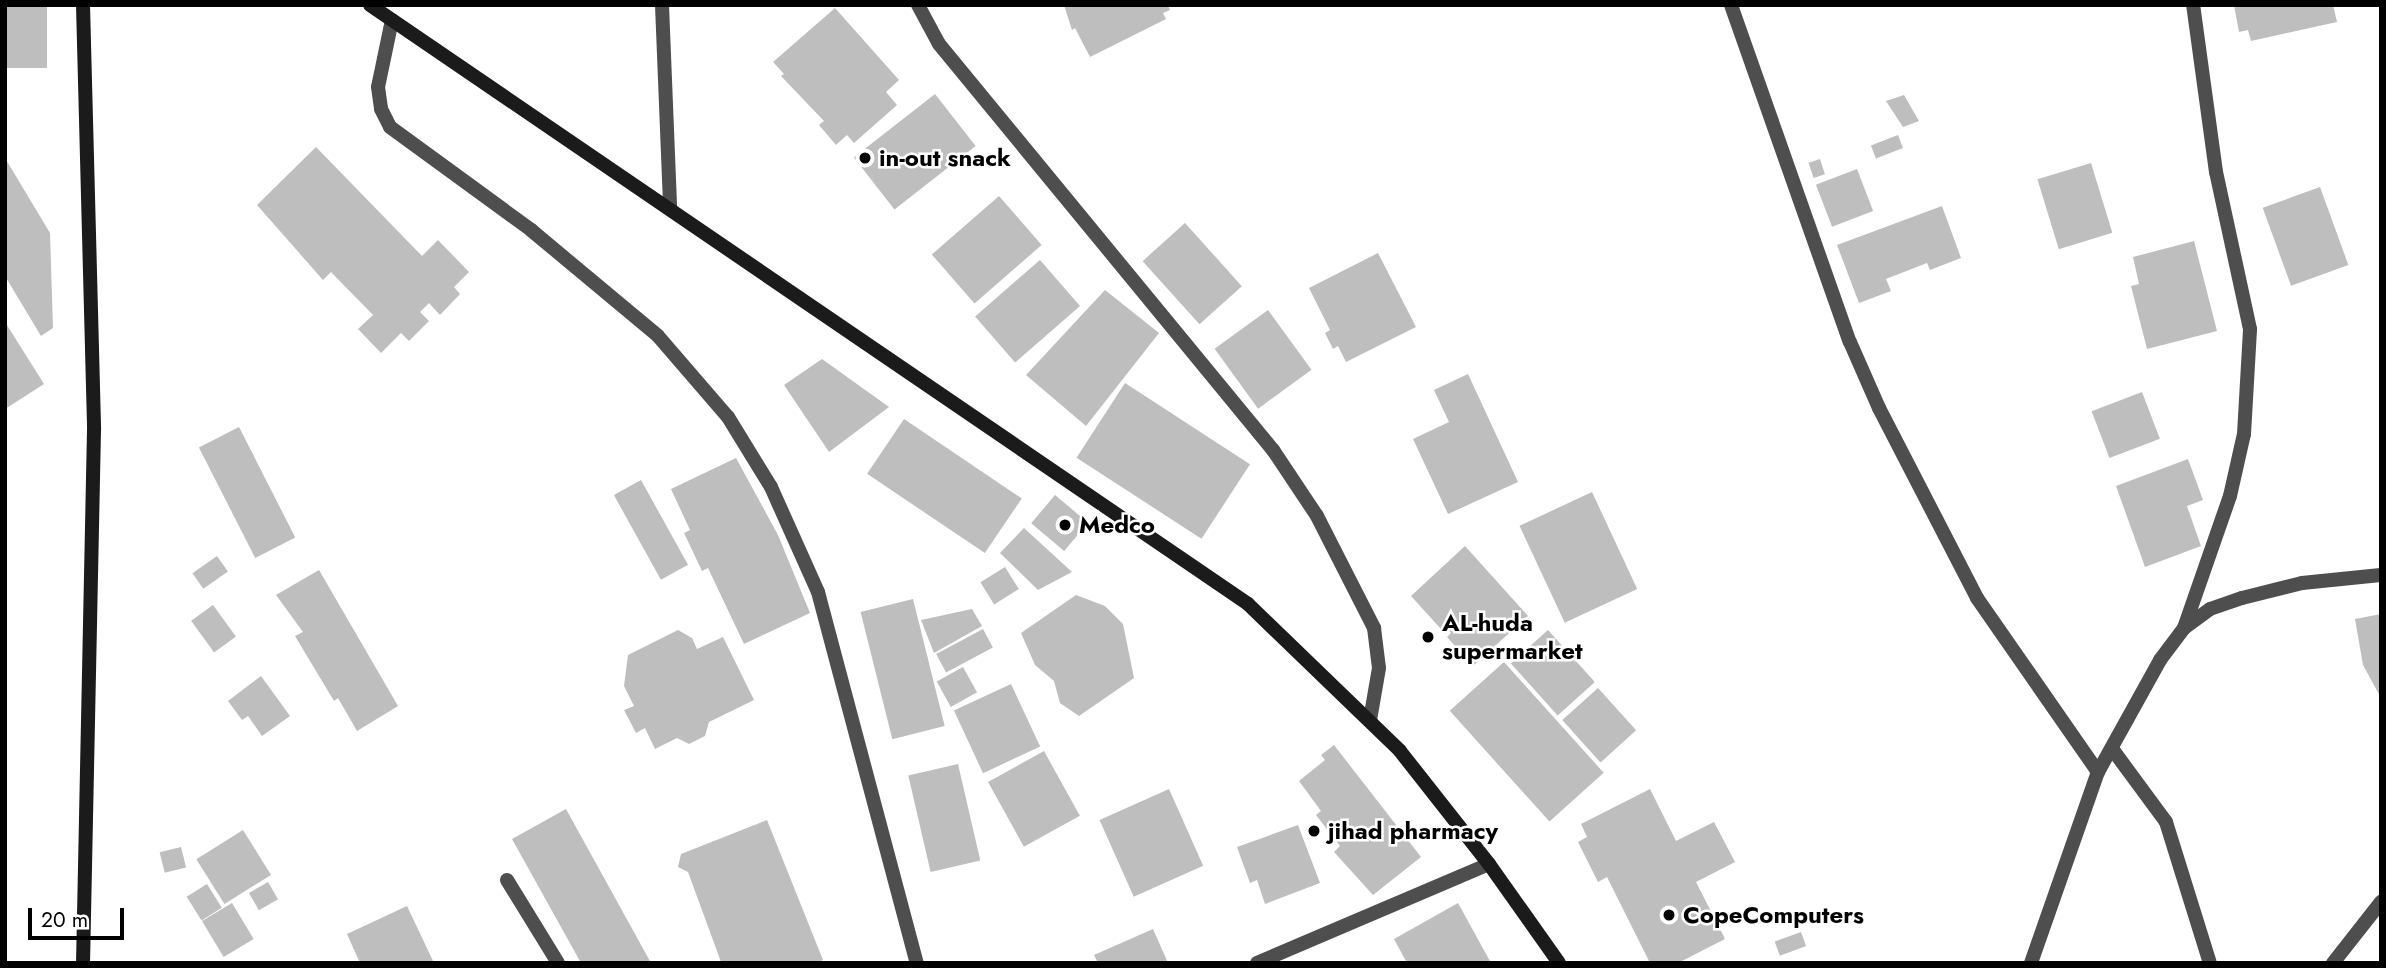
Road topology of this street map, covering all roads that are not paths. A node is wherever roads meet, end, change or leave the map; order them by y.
1 (83, 5) edge
2 (370, 5) edge
3 (662, 5) edge
4 (918, 5) edge
5 (1731, 5) edge
6 (2193, 5) edge
7 (392, 20) junction
8 (670, 208) junction
9 (2381, 575) edge
10 (2185, 628) junction
11 (1370, 720) junction
12 (2113, 750) junction
13 (2098, 772) junction
14 (1489, 864) junction
15 (507, 880) dead end
16 (2381, 902) edge
17 (83, 963) edge
18 (558, 963) edge
19 (917, 963) edge
20 (1257, 963) edge
21 (1559, 963) edge
22 (2031, 963) edge
23 (2210, 963) edge
24 (2333, 963) edge

1 - 17 main road
2 - 7 main road
3 - 8 street
4 - 11 street
5 - 13 street
6 - 10 street
7 - 8 main road
7 - 19 street
8 - 11 main road
9 - 10 street
10 - 12 street
11 - 14 main road
12 - 13 street
12 - 23 street
13 - 22 street
14 - 20 street
14 - 21 main road
15 - 18 street
16 - 24 street

